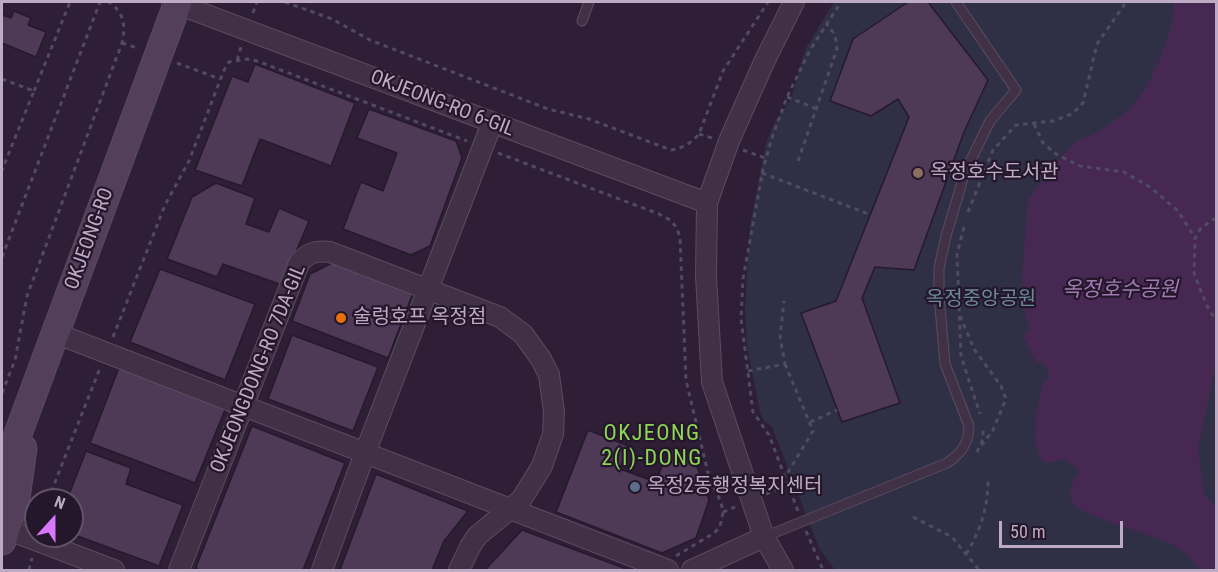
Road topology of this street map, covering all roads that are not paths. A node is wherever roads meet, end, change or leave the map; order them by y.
1 (176, 2) edge
2 (590, 2) edge
3 (794, 2) edge
4 (956, 2) edge
5 (582, 21) dead end
6 (492, 123) junction
7 (707, 203) junction
8 (428, 289) junction
9 (55, 333) junction
10 (27, 405) junction
11 (242, 405) junction
12 (2, 443) edge
13 (365, 453) junction
14 (2, 477) edge
15 (509, 510) junction
16 (4, 535) edge
17 (764, 537) junction
18 (114, 570) edge
19 (179, 570) edge
20 (322, 570) edge
21 (459, 570) edge
22 (668, 570) edge
23 (692, 570) edge
24 (783, 570) edge

1 - 6 street, OKJEONG-RO 6-GIL
1 - 9 main road, OKJEONG-RO
2 - 5 lane
3 - 7 street
4 - 17 lane
6 - 7 street, OKJEONG-RO 6-GIL
6 - 8 street
7 - 17 street
8 - 11 street, OKJEONGDONG-RO 7DA-GIL
8 - 13 street
8 - 15 street, OKJEONGDONG-RO 7DA-GIL
9 - 10 main road, OKJEONG-RO
9 - 11 street
10 - 12 main road
10 - 14 main road, OKJEONG-RO
10 - 16 main road
11 - 13 street
11 - 19 street, OKJEONGDONG-RO 7DA-GIL
13 - 15 street
13 - 20 street
15 - 21 street, OKJEONGDONG-RO 7DA-GIL
15 - 22 street
16 - 18 street
17 - 23 street
17 - 24 street

